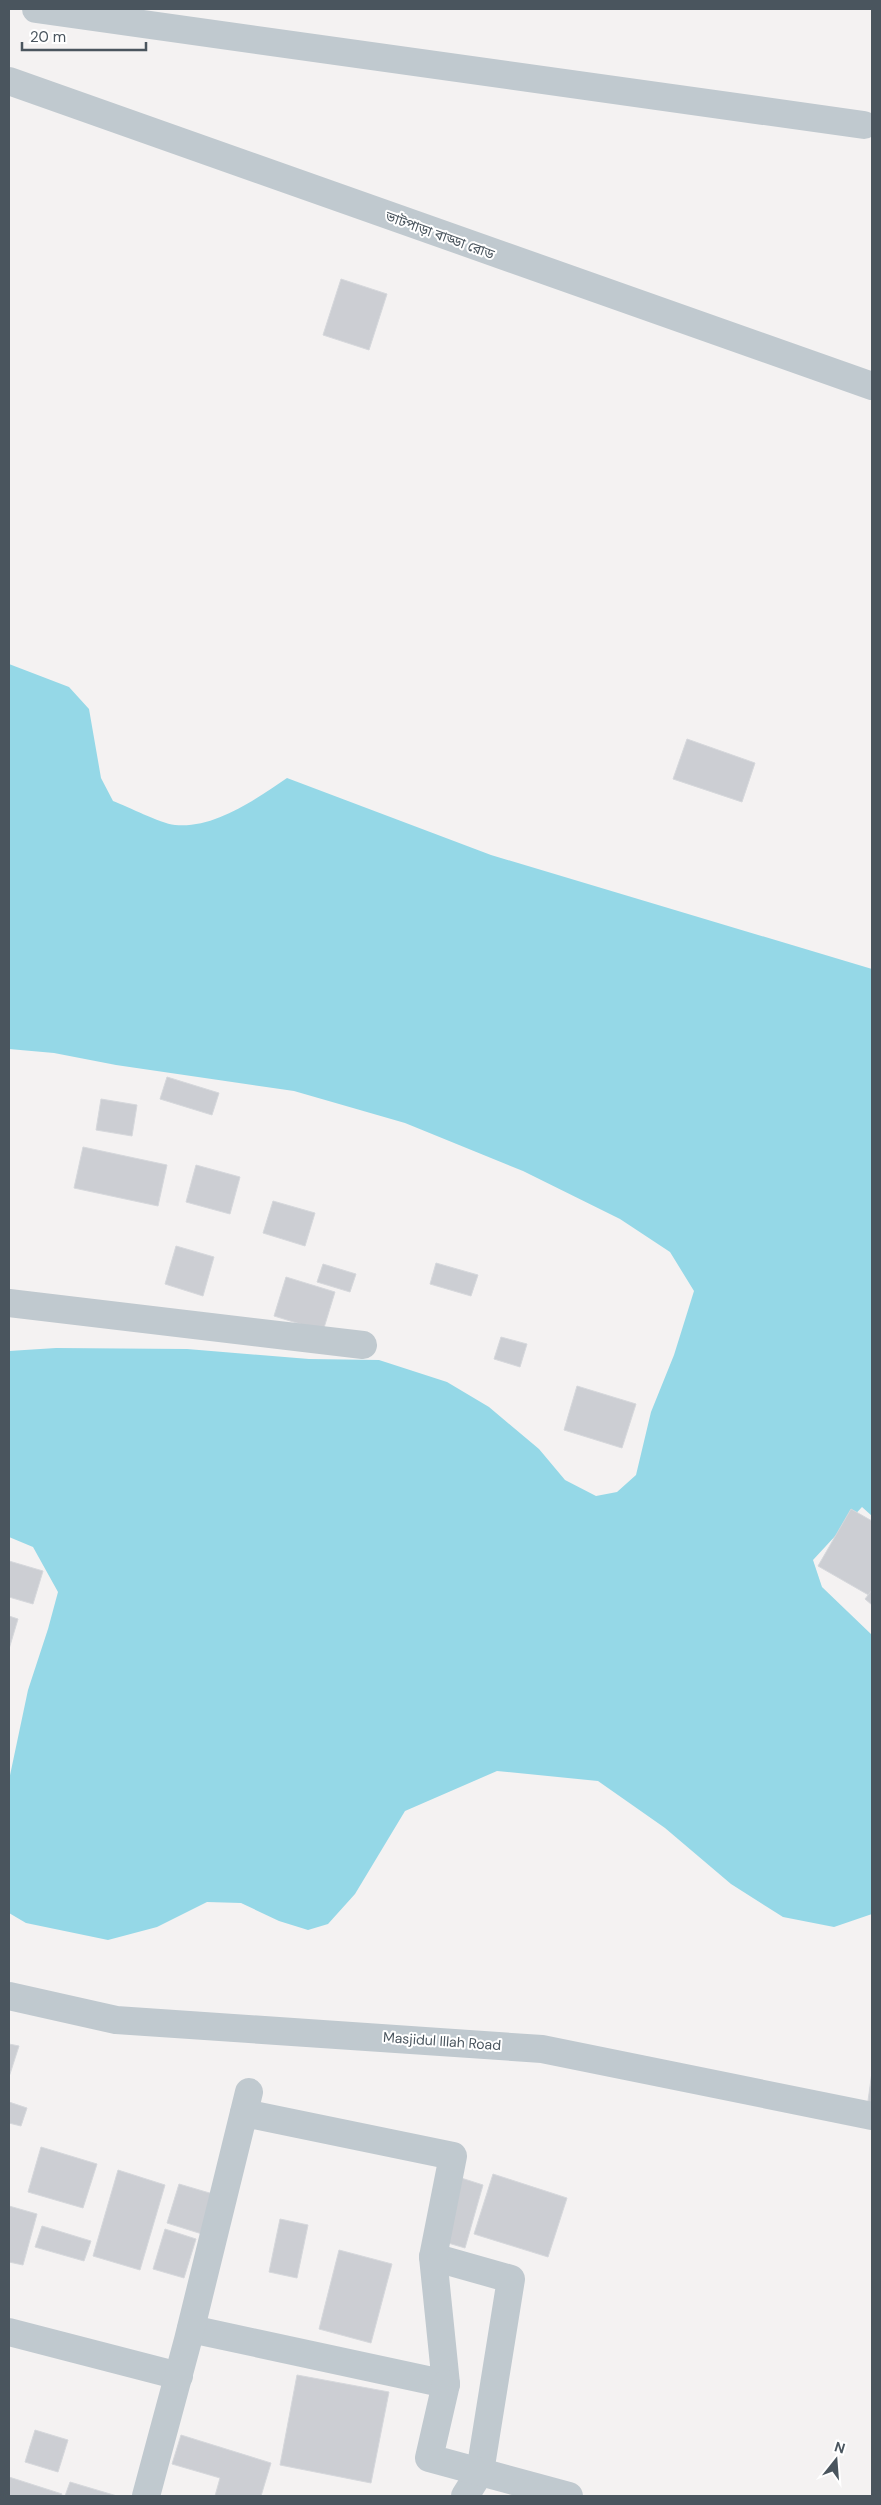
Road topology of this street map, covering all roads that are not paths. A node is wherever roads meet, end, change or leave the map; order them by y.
1 (36, 9) edge
2 (9, 81) edge
3 (864, 125) dead end
4 (872, 386) edge
5 (9, 1303) edge
6 (363, 1345) dead end
7 (9, 1996) edge
8 (872, 2116) edge
9 (433, 2257) junction
10 (191, 2329) junction
11 (9, 2332) edge
12 (179, 2376) junction
13 (446, 2384) junction
14 (480, 2472) junction
15 (146, 2496) edge
16 (465, 2496) edge
17 (569, 2496) edge

1 - 3 street
2 - 4 street, ভাটপাড়া বাড্ডা রোড
5 - 6 street
7 - 8 street, Masjidul Illah Road
9 - 10 street
9 - 13 street
9 - 14 street
10 - 12 street
10 - 13 street
11 - 12 street
12 - 15 street
13 - 14 street
14 - 16 street
14 - 17 street

